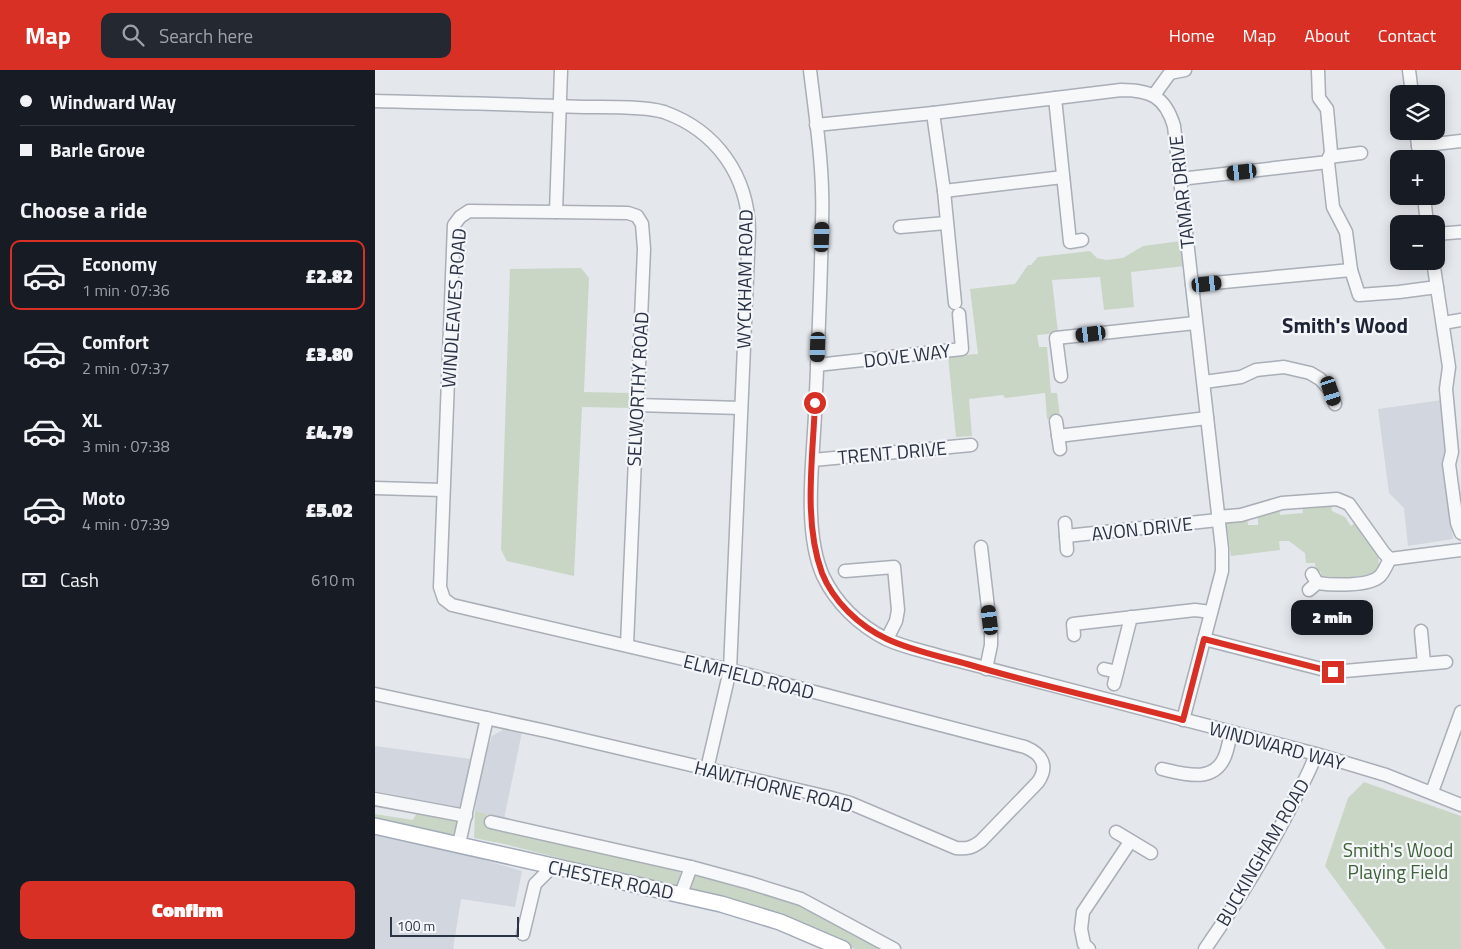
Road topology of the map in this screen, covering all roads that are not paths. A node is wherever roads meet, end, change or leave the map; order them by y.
1 (561, 70) edge
2 (810, 70) edge
3 (1185, 70) edge
4 (1318, 70) edge
5 (1409, 70) edge
6 (1411, 85) edge
7 (1154, 95) junction
8 (1055, 98) junction
9 (375, 100) edge
10 (560, 106) junction
11 (933, 113) junction
12 (816, 124) junction
13 (1461, 141) edge
14 (1427, 150) edge
15 (1361, 153) dead end
16 (1328, 160) junction
17 (1063, 177) junction
18 (1180, 179) junction
19 (944, 191) junction
20 (556, 212) junction
21 (946, 223) junction
22 (900, 227) dead end
23 (1461, 232) edge
24 (1445, 233) edge
25 (1083, 240) dead end
26 (1351, 270) junction
27 (1434, 270) edge
28 (1192, 285) junction
29 (1437, 287) junction
30 (1461, 320) edge
31 (1195, 323) junction
32 (1443, 323) junction
33 (817, 366) junction
34 (1061, 376) dead end
35 (1204, 382) junction
36 (1335, 404) dead end
37 (636, 405) junction
38 (741, 408) junction
39 (1207, 418) junction
40 (1056, 421) dead end
41 (1058, 436) junction
42 (971, 445) dead end
43 (1060, 449) dead end
44 (813, 460) junction
45 (375, 488) edge
46 (443, 490) junction
47 (1218, 518) junction
48 (1461, 534) edge
49 (981, 547) dead end
50 (1067, 550) dead end
51 (1461, 550) edge
52 (1390, 559) junction
53 (845, 571) dead end
54 (1313, 582) dead end
55 (452, 605) joint
56 (1211, 612) junction
57 (1131, 617) junction
58 (1073, 629) dead end
59 (1421, 631) dead end
60 (887, 639) junction
61 (1204, 639) junction
62 (627, 645) junction
63 (1446, 662) dead end
64 (1425, 663) junction
65 (986, 669) junction
66 (1104, 669) dead end
67 (730, 670) junction
68 (375, 694) edge
69 (1461, 712) edge
70 (487, 718) junction
71 (1183, 720) junction
72 (1231, 733) junction
73 (1315, 754) junction
74 (1041, 760) joint
75 (707, 769) junction
76 (1169, 774) dead end
77 (1431, 792) junction
78 (375, 799) edge
79 (1461, 805) edge
80 (466, 816) junction
81 (491, 822) dead end
82 (375, 826) edge
83 (1116, 832) dead end
84 (1130, 842) junction
85 (459, 844) junction
86 (1151, 854) dead end
87 (552, 867) junction
88 (691, 867) junction
89 (681, 894) junction
90 (523, 934) dead end
91 (843, 949) edge
92 (894, 949) edge
93 (1089, 949) edge
94 (1205, 949) edge

1 - 10 street
2 - 12 street, WINDWARD WAY
3 - 7 street
4 - 16 street
5 - 6 street
7 - 8 street
7 - 18 street, TAMAR DRIVE
8 - 11 street
8 - 17 street
9 - 10 street, WYCKHAM ROAD
10 - 20 street
10 - 38 street, WYCKHAM ROAD
11 - 12 street
11 - 19 street
12 - 33 street, WINDWARD WAY
13 - 14 street
15 - 16 street
16 - 18 street
16 - 26 street
17 - 19 street
17 - 25 street
18 - 28 street, TAMAR DRIVE
19 - 21 street
20 - 37 street, SELWORTHY ROAD
20 - 46 street, WINDLEAVES ROAD
21 - 22 street
21 - 33 street, DOVE WAY
23 - 24 street
26 - 28 street
26 - 29 street
27 - 29 street
28 - 31 street, TAMAR DRIVE
29 - 32 street
30 - 32 street
31 - 34 street
31 - 35 street, TAMAR DRIVE
32 - 48 street
33 - 44 street, WINDWARD WAY
35 - 36 street
35 - 39 street, TAMAR DRIVE
37 - 38 street
37 - 62 street, SELWORTHY ROAD
38 - 67 street, WYCKHAM ROAD
39 - 41 street
39 - 47 street, TAMAR DRIVE
40 - 41 street
41 - 43 street
42 - 44 street, TRENT DRIVE
44 - 60 street, WINDWARD WAY
45 - 46 street
46 - 55 street, WINDLEAVES ROAD
47 - 50 street, AVON DRIVE
47 - 52 street, AVON DRIVE
47 - 56 street, TAMAR DRIVE
49 - 65 street
51 - 52 street
52 - 54 street
53 - 60 street
55 - 62 street, ELMFIELD ROAD
56 - 57 street
56 - 61 street, TAMAR DRIVE
57 - 58 street
57 - 66 street
59 - 64 street
60 - 65 street, WINDWARD WAY
61 - 64 street
61 - 71 street, TAMAR DRIVE
62 - 67 street, ELMFIELD ROAD
63 - 64 street
65 - 71 street, WINDWARD WAY
67 - 74 street, ELMFIELD ROAD
67 - 75 street, WYCKHAM ROAD
68 - 70 street, HAWTHORNE ROAD
69 - 77 street
70 - 75 street, HAWTHORNE ROAD
70 - 80 street
71 - 72 street, WINDWARD WAY
72 - 73 street, WINDWARD WAY
72 - 76 street
73 - 77 street, WINDWARD WAY
73 - 94 street, BUCKINGHAM ROAD
74 - 75 street, HAWTHORNE ROAD
77 - 79 street, WINDWARD WAY
78 - 80 street
80 - 85 street
81 - 88 street, CHESTER ROAD
82 - 85 main road, CHESTER ROAD
83 - 84 street
84 - 86 street
84 - 93 street
85 - 87 main road, CHESTER ROAD
87 - 89 main road, CHESTER ROAD
87 - 90 street
88 - 89 street
88 - 92 street, CHESTER ROAD
89 - 91 main road, CHESTER ROAD

